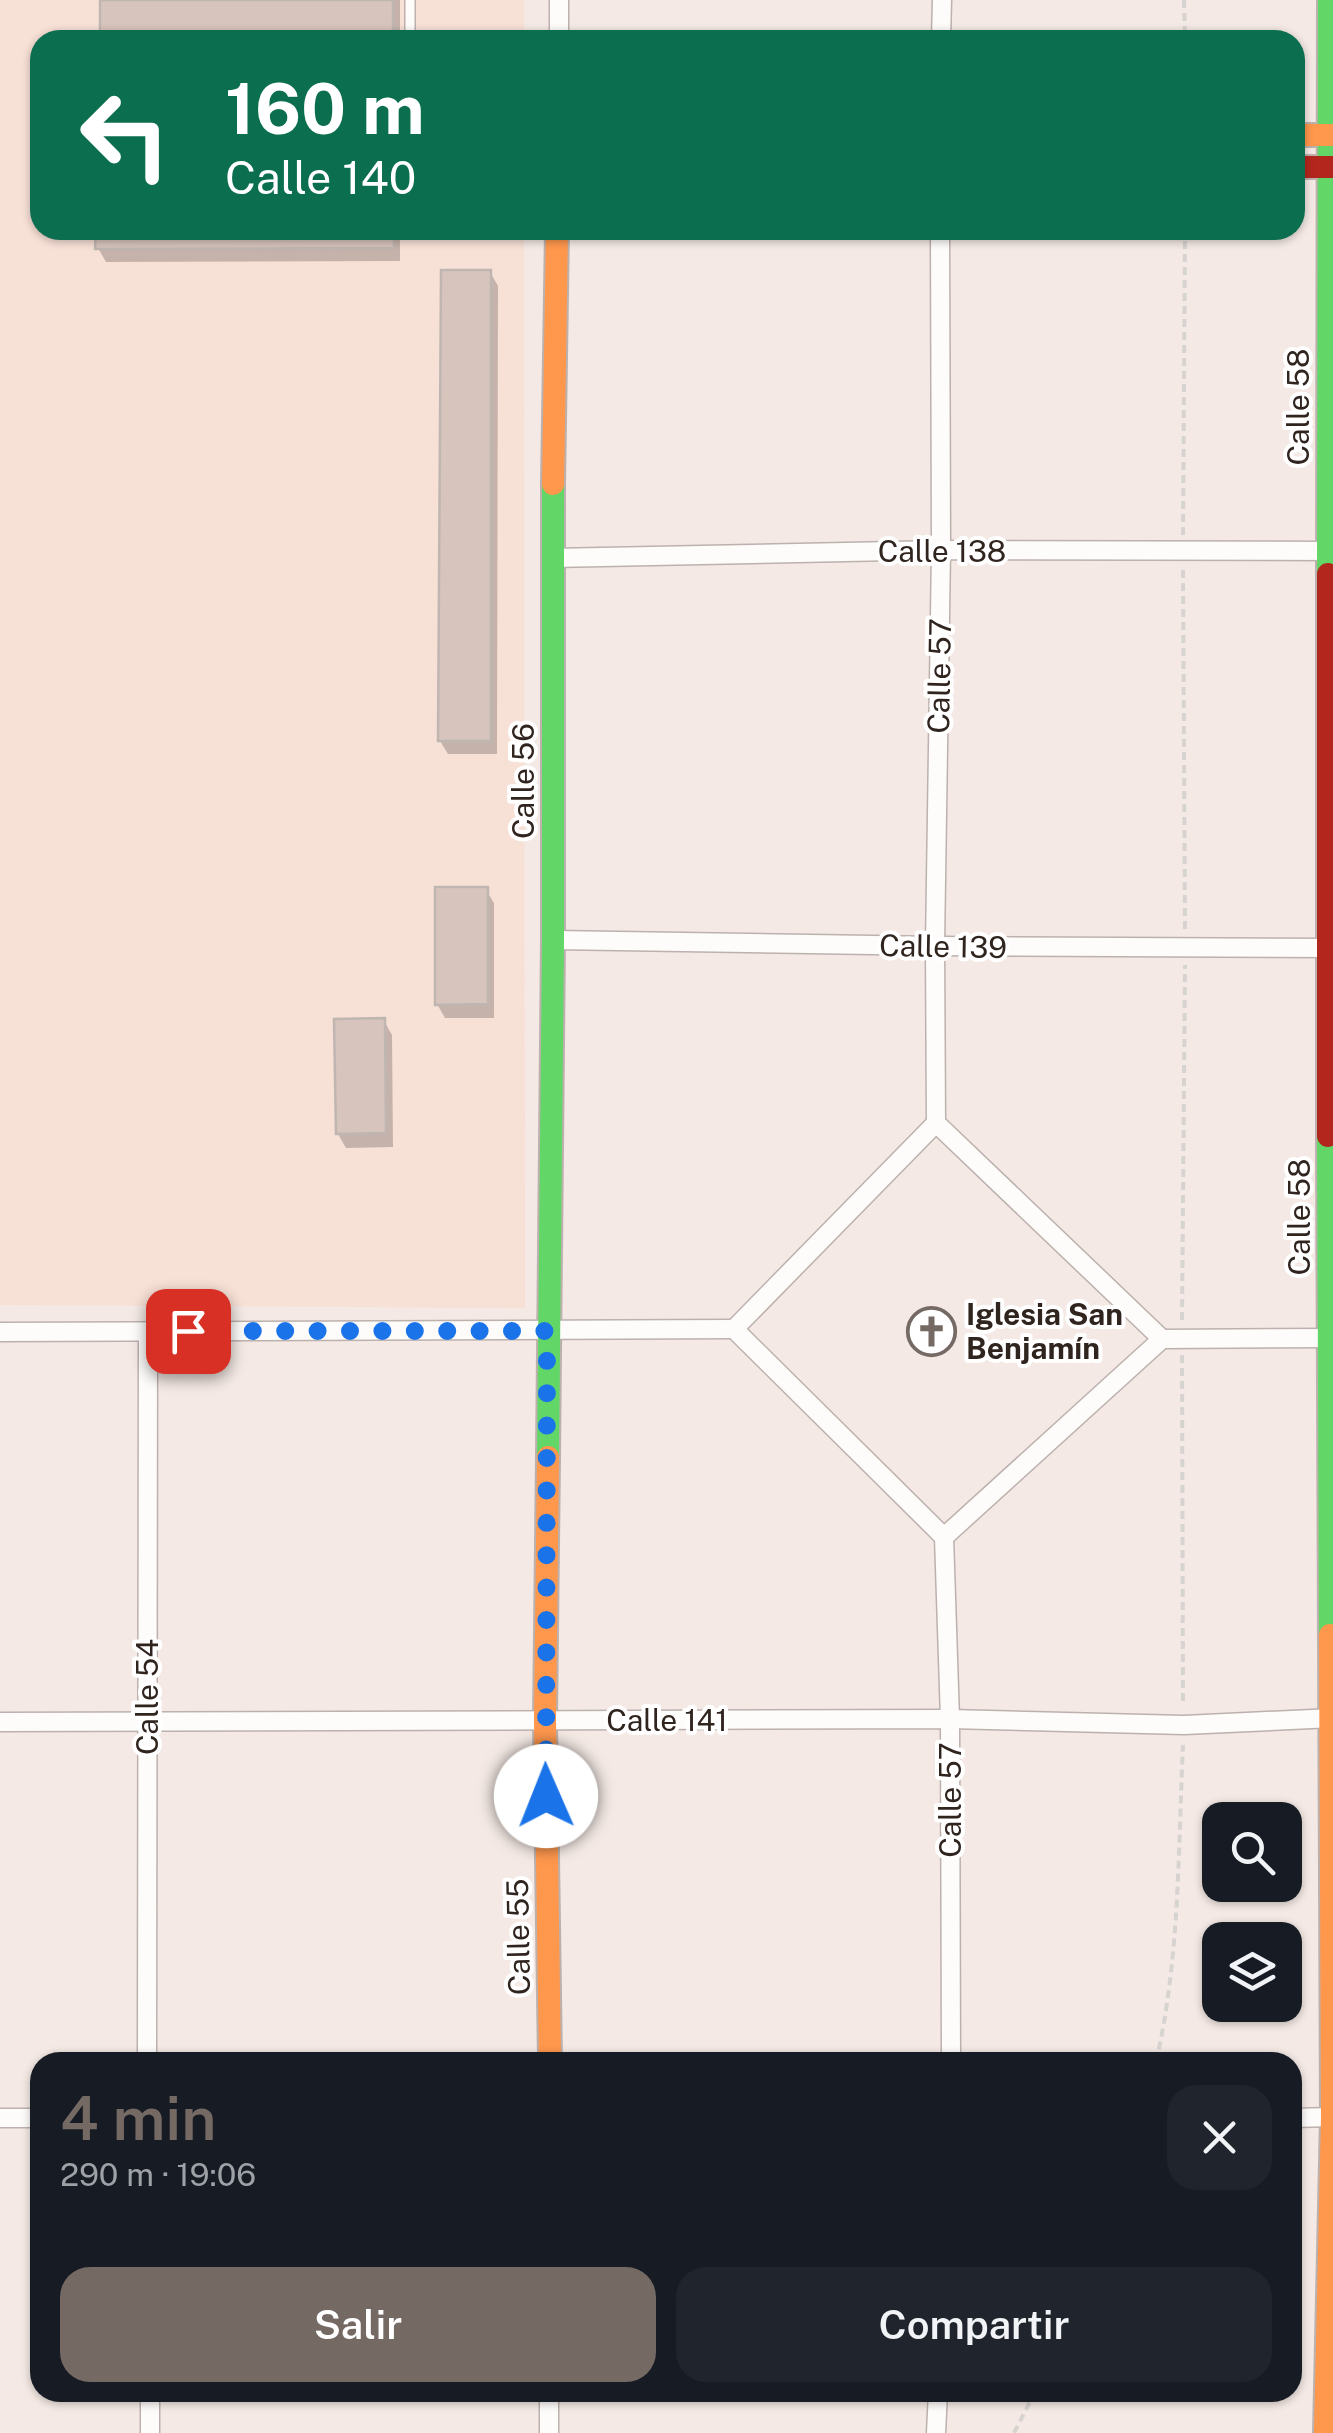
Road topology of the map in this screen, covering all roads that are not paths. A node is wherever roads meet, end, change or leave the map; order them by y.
1 (410, 0) edge
2 (559, 0) edge
3 (942, 0) edge
4 (1329, 0) edge
5 (410, 30) edge
6 (559, 30) edge
7 (942, 30) edge
8 (1330, 135) edge
9 (1330, 167) edge
10 (557, 240) edge
11 (940, 240) edge
12 (941, 550) junction
13 (1330, 551) edge
14 (552, 558) junction
15 (553, 940) junction
16 (935, 946) junction
17 (1330, 948) edge
18 (936, 1122) junction
19 (734, 1330) junction
20 (148, 1331) junction
21 (547, 1331) junction
22 (0, 1332) edge
23 (1172, 1338) junction
24 (1331, 1338) edge
25 (944, 1537) junction
26 (1332, 1718) edge
27 (950, 1719) junction
28 (545, 1720) junction
29 (0, 1722) edge
30 (146, 1722) junction
31 (147, 2052) edge
32 (550, 2052) edge
33 (950, 2052) edge
34 (1332, 2117) edge
35 (0, 2118) edge
36 (30, 2118) edge
37 (1302, 2118) edge
38 (1331, 2235) edge
39 (150, 2402) edge
40 (549, 2402) edge
41 (938, 2402) edge
42 (150, 2433) edge
43 (549, 2433) edge
44 (936, 2433) edge
45 (1325, 2433) edge

1 - 5 lane
2 - 6 street
3 - 7 street
4 - 8 street, Calle 58
8 - 9 street, Calle 58
9 - 13 street, Calle 58
10 - 14 street, Calle 56
11 - 12 street, Calle 57
12 - 13 street, Calle 138
12 - 14 street, Calle 138
12 - 16 street, Calle 57
13 - 17 street, Calle 58
14 - 15 street, Calle 56
15 - 16 street, Calle 139
15 - 21 street, Calle 56
16 - 17 street, Calle 139
16 - 18 street, Calle 57
17 - 24 street, Calle 58
18 - 19 street
18 - 23 street
19 - 21 street
19 - 25 street
20 - 21 street
20 - 22 street
20 - 30 street, Calle 54
21 - 28 street, Calle 55
23 - 24 street
23 - 25 street
24 - 26 street, Calle 58
25 - 27 street, Calle 57
26 - 27 street, Calle 141
26 - 34 street, Calle 58
27 - 28 street, Calle 141
27 - 33 street, Calle 57
28 - 30 street, Calle 141
28 - 32 street, Calle 55
29 - 30 street, Calle 141
30 - 31 street, Calle 54
34 - 37 street
34 - 38 street, Calle 58
35 - 36 street
38 - 45 street, Calle 58
39 - 42 street
40 - 43 street
41 - 44 street

